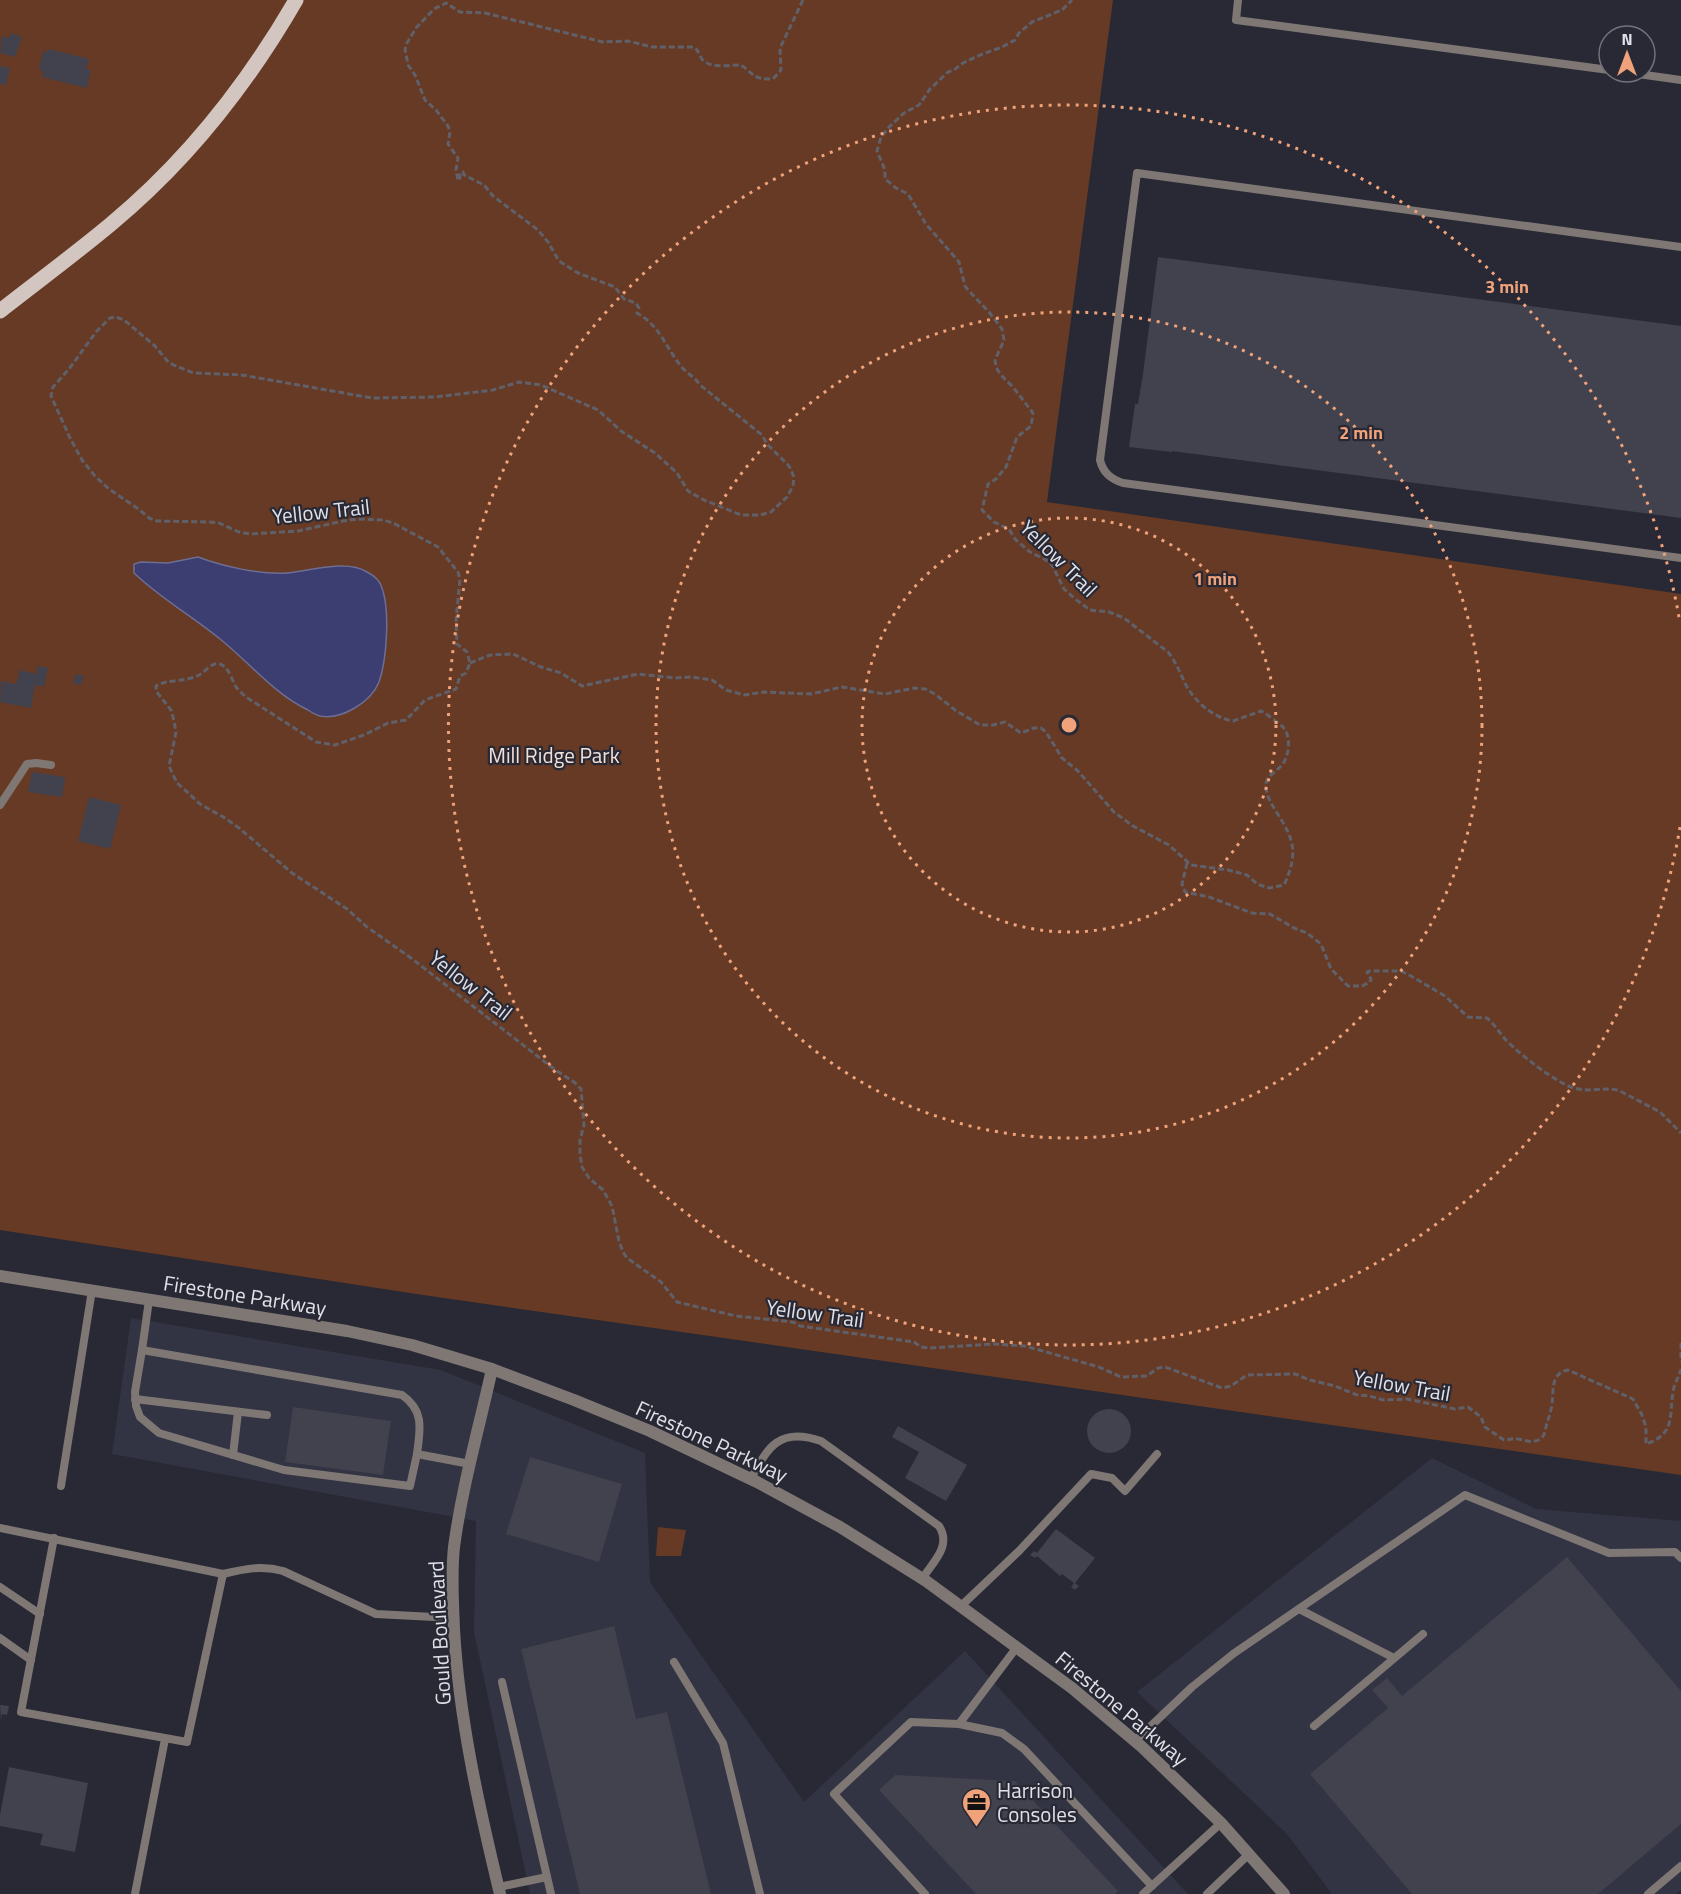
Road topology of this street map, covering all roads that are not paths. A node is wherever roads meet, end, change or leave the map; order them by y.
1 (296, 0) edge
2 (1238, 0) edge
3 (1597, 68) edge
4 (1657, 77) edge
5 (1681, 80) edge
6 (1681, 247) edge
7 (0, 311) edge
8 (1681, 558) edge
9 (51, 765) dead end
10 (0, 805) edge
11 (0, 1276) edge
12 (92, 1290) junction
13 (149, 1300) junction
14 (142, 1350) junction
15 (492, 1369) junction
16 (135, 1399) junction
17 (238, 1412) junction
18 (267, 1415) dead end
19 (417, 1454) junction
20 (1157, 1454) dead end
21 (233, 1455) junction
22 (470, 1464) junction
23 (751, 1479) junction
24 (61, 1486) dead end
25 (0, 1527) edge
26 (54, 1538) junction
27 (1681, 1558) edge
28 (223, 1574) junction
29 (922, 1579) junction
30 (0, 1587) edge
31 (961, 1606) junction
32 (1299, 1609) junction
33 (40, 1614) junction
34 (453, 1618) junction
35 (1423, 1634) dead end
36 (0, 1638) edge
37 (1017, 1647) junction
38 (1394, 1658) junction
39 (31, 1660) junction
40 (674, 1662) dead end
41 (502, 1682) dead end
42 (959, 1724) junction
43 (1314, 1726) dead end
44 (165, 1738) junction
45 (1136, 1741) junction
46 (1221, 1823) junction
47 (1249, 1854) junction
48 (1681, 1866) edge
49 (547, 1877) junction
50 (1152, 1886) junction
51 (499, 1891) edge
52 (135, 1894) edge
53 (551, 1894) edge
54 (760, 1894) edge
55 (925, 1894) edge
56 (1143, 1894) edge
57 (1208, 1894) edge
58 (1284, 1894) edge
59 (1648, 1894) edge

1 - 7 main road
2 - 3 lane
4 - 5 lane
6 - 8 lane
9 - 10 lane
11 - 12 street, Firestone Parkway
12 - 13 street, Firestone Parkway
12 - 24 lane
13 - 14 lane
13 - 15 street, Firestone Parkway
14 - 16 lane
14 - 19 lane
15 - 22 street, Gould Boulevard
15 - 23 street, Firestone Parkway
16 - 17 lane
16 - 21 lane
17 - 18 lane
17 - 21 lane
19 - 21 lane
19 - 22 lane
20 - 31 lane
22 - 34 street, Gould Boulevard
23 - 29 street, Firestone Parkway
23 - 29 lane
25 - 26 lane
26 - 28 lane
26 - 33 lane
27 - 32 lane
28 - 34 lane
28 - 44 lane
29 - 31 street, Firestone Parkway
30 - 33 lane
31 - 37 street, Firestone Parkway
32 - 38 lane
32 - 45 lane
33 - 39 lane
34 - 51 street, Gould Boulevard
35 - 38 lane
36 - 39 lane
37 - 42 lane
37 - 45 street, Firestone Parkway
38 - 43 lane
39 - 44 lane
40 - 54 lane
41 - 49 lane
42 - 50 lane
42 - 55 lane
44 - 52 lane
45 - 46 street, Firestone Parkway
46 - 47 street, Firestone Parkway
46 - 50 lane
47 - 57 lane
47 - 58 street, Firestone Parkway
48 - 59 lane
49 - 51 lane
49 - 53 lane
50 - 56 lane

